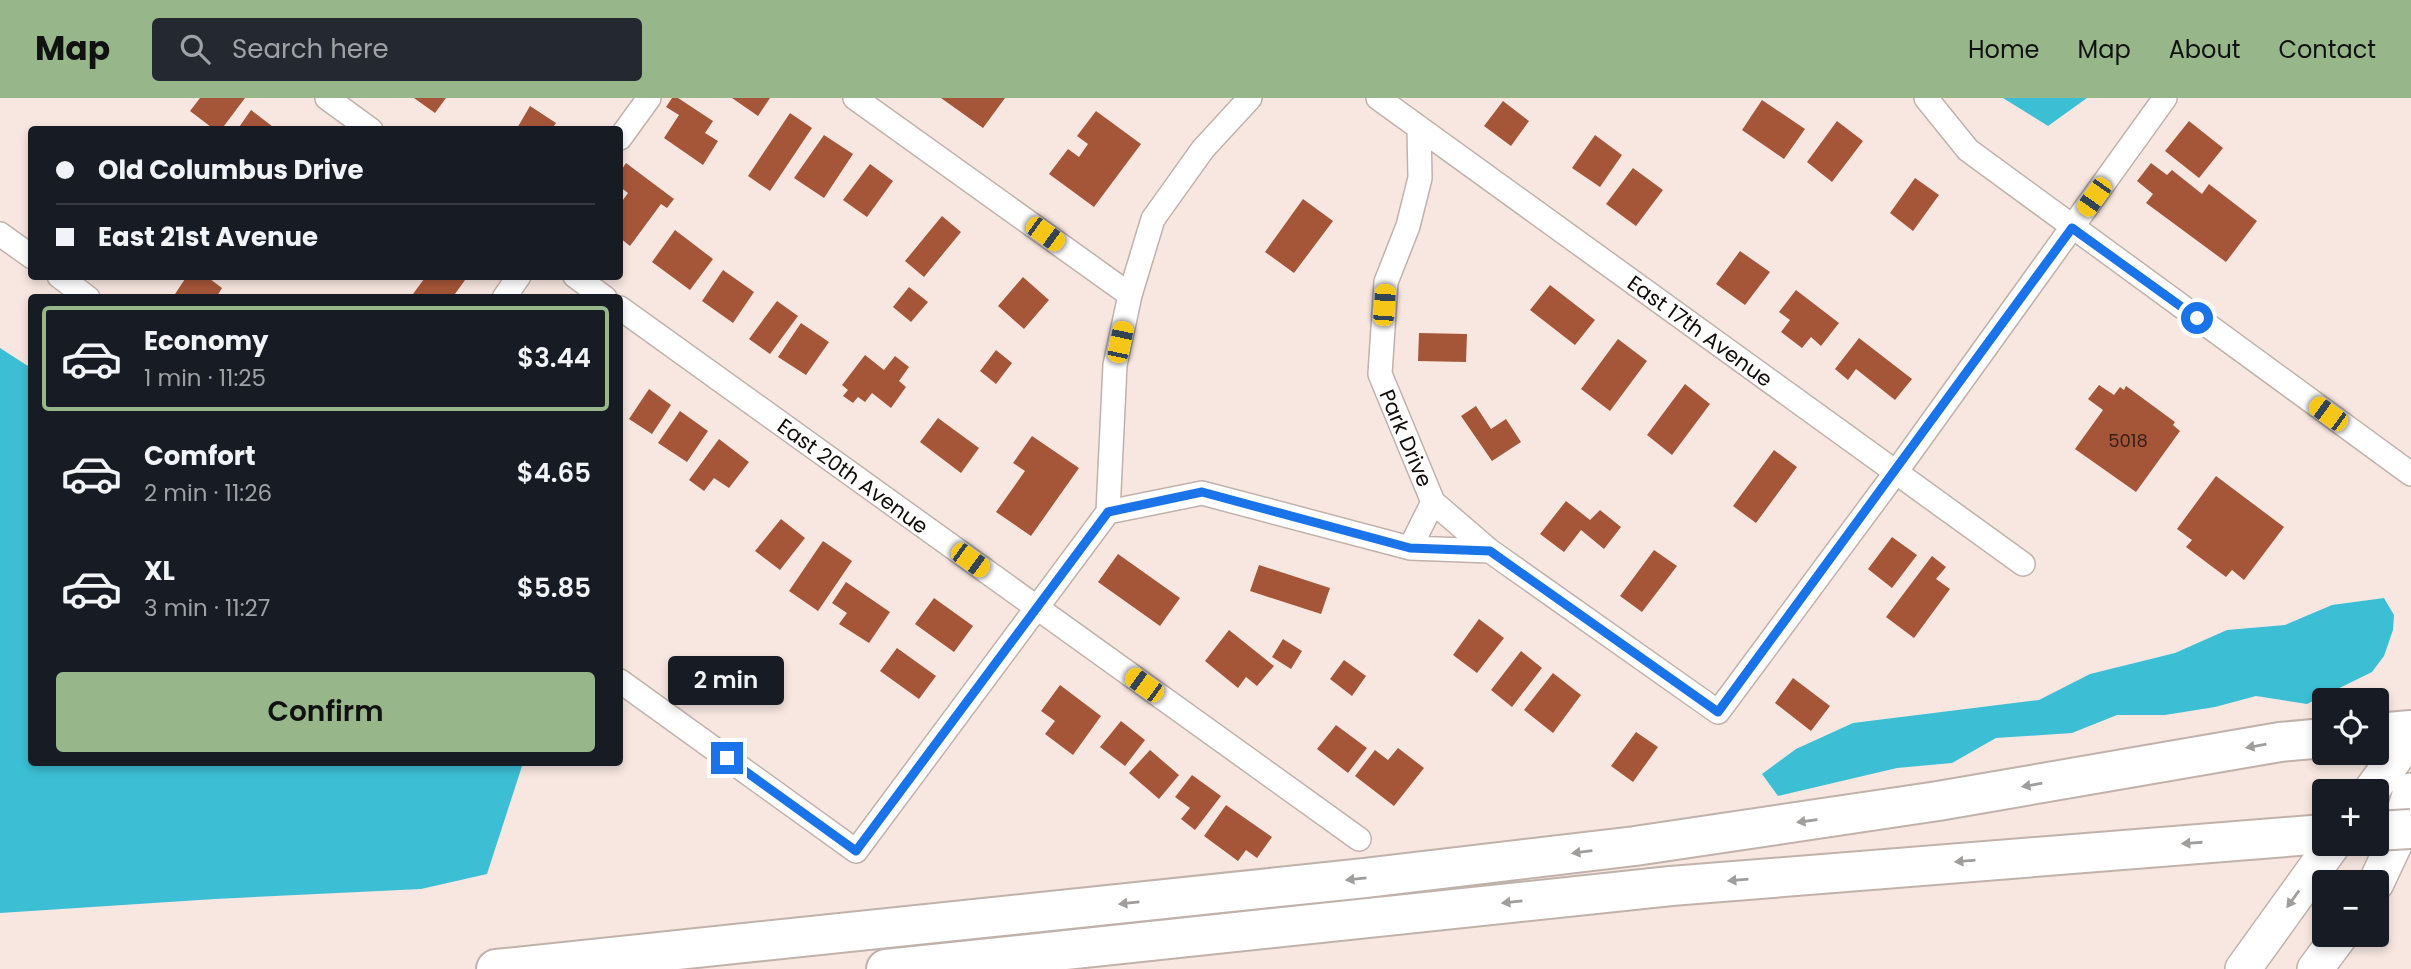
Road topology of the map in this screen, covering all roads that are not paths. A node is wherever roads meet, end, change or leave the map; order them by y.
1 (327, 98) edge
2 (649, 98) edge
3 (855, 98) edge
4 (1250, 98) edge
5 (1926, 98) edge
6 (2165, 98) edge
7 (1391, 102) edge
8 (366, 126) edge
9 (1419, 128) junction
10 (623, 134) edge
11 (2072, 228) junction
12 (0, 234) edge
13 (28, 254) edge
14 (64, 280) edge
15 (580, 280) edge
16 (83, 294) edge
17 (600, 294) edge
18 (1130, 295) junction
19 (623, 310) edge
20 (1896, 472) junction
21 (2411, 474) edge
22 (1433, 502) junction
23 (1108, 512) junction
24 (1410, 548) junction
25 (1490, 551) junction
26 (2023, 564) dead end
27 (1036, 607) junction
28 (623, 683) edge
29 (2411, 730) edge
30 (2389, 732) edge
31 (2411, 736) edge
32 (2312, 739) edge
33 (2380, 779) edge
34 (2411, 791) edge
35 (2411, 830) edge
36 (2389, 831) edge
37 (2312, 835) edge
38 (2411, 838) edge
39 (1359, 839) dead end
40 (2324, 856) edge
41 (2383, 870) edge
42 (2387, 870) edge
43 (2331, 947) edge
44 (496, 969) edge
45 (886, 969) edge
46 (2243, 969) edge
47 (2315, 969) edge

1 - 8 street
2 - 10 street
3 - 18 street
4 - 18 street
5 - 11 street
6 - 11 street
7 - 9 street, East 17th Avenue
9 - 20 street, East 17th Avenue
9 - 22 street, Park Drive
11 - 20 street
11 - 21 street
12 - 13 street
14 - 16 street
15 - 17 street
18 - 23 street
19 - 27 street, East 20th Avenue
20 - 25 street, Park Drive
20 - 26 street, East 17th Avenue
22 - 24 street, Park Drive
22 - 25 street, Park Drive
23 - 24 street
23 - 27 street
24 - 25 street
27 - 28 street
27 - 39 street, East 20th Avenue
29 - 30 highway
31 - 33 main road
32 -> 44 highway
34 - 41 main road
35 - 36 highway, bridge
37 -> 45 highway
38 - 42 main road
40 -> 46 main road
43 - 47 main road

